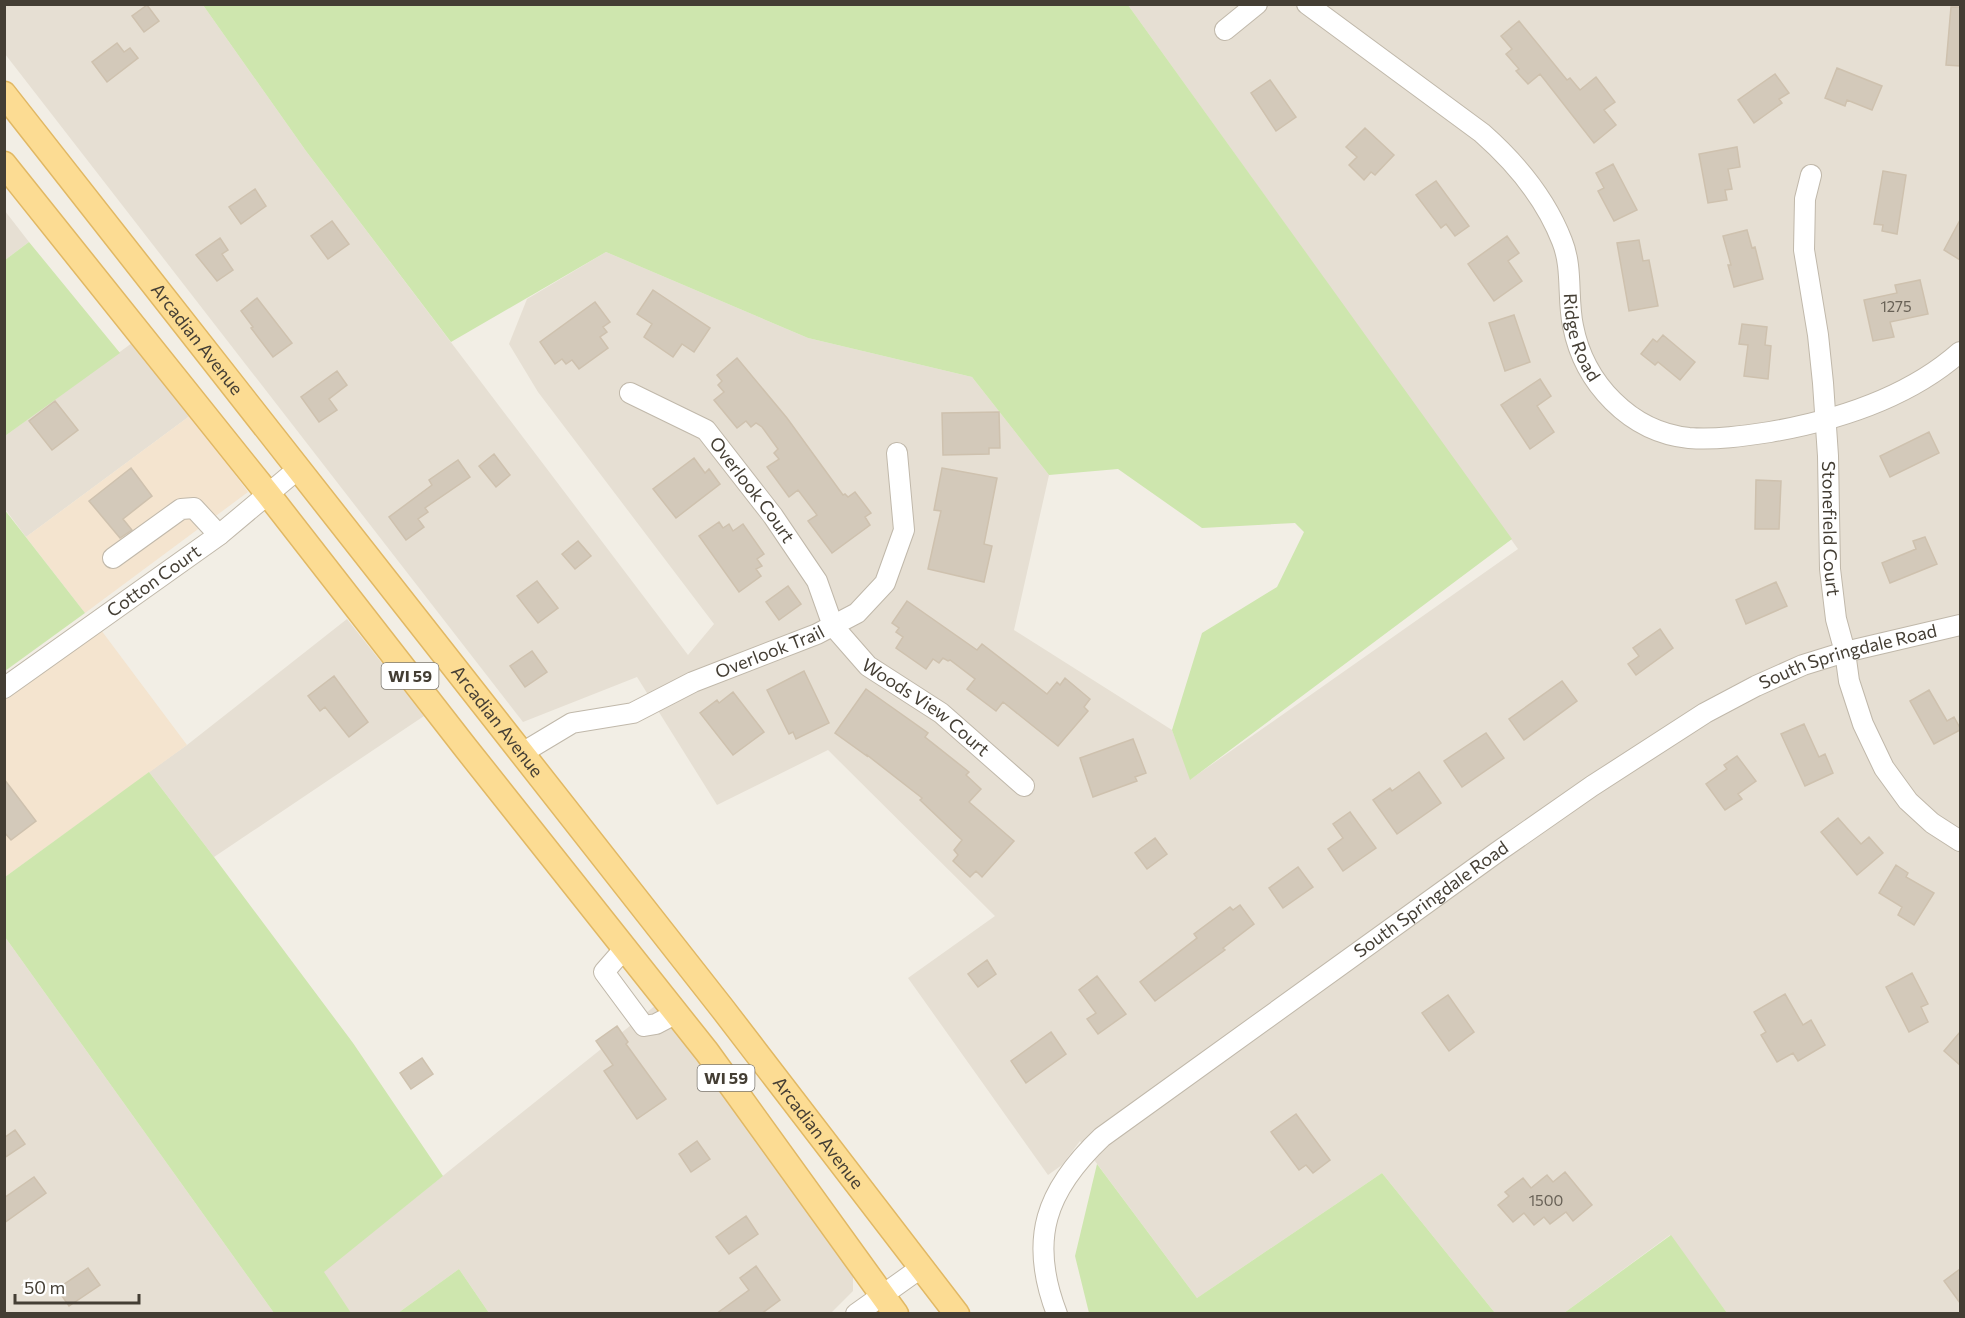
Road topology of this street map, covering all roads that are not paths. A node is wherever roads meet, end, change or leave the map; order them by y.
1 (1257, 4) edge
2 (1307, 4) edge
3 (1225, 30) dead end
4 (4, 94) edge
5 (4, 164) edge
6 (1811, 175) dead end
7 (1960, 352) edge
8 (630, 393) dead end
9 (1826, 419) junction
10 (897, 453) dead end
11 (298, 469) junction
12 (268, 494) junction
13 (219, 535) junction
14 (113, 558) dead end
15 (833, 626) junction
16 (1960, 626) edge
17 (1845, 652) junction
18 (4, 688) edge
19 (522, 753) junction
20 (1024, 786) dead end
21 (1960, 841) edge
22 (656, 924) junction
23 (625, 948) junction
24 (677, 1013) junction
25 (922, 1267) junction
26 (889, 1304) edge
27 (856, 1314) edge
28 (957, 1314) edge
29 (1057, 1314) edge

1 - 3 street
2 - 9 street, Ridge Road
4 - 11 main road, Arcadian Avenue / WI 59
5 - 12 main road, WI 59
6 - 9 street, Stonefield Court
7 - 9 street, Ridge Road
8 - 15 street, Overlook Court
9 - 17 street, Stonefield Court
10 - 15 street, Overlook Trail
11 - 12 street, Cotton Court
11 - 19 main road, Arcadian Avenue / WI 59
12 - 13 street, Cotton Court
12 - 23 main road, WI 59
13 - 14 street
13 - 18 street, Cotton Court
15 - 19 street, Overlook Trail
15 - 20 street, Woods View Court
16 - 17 street, South Springdale Road
17 - 21 street, Stonefield Court
17 - 29 street, South Springdale Road
19 - 22 main road, Arcadian Avenue / WI 59
22 - 23 main road
22 - 25 main road, Arcadian Avenue / WI 59
23 - 24 main road, WI 59
23 - 24 street
24 - 26 main road, WI 59
25 - 26 street
25 - 28 main road, WI 59
26 - 27 street

